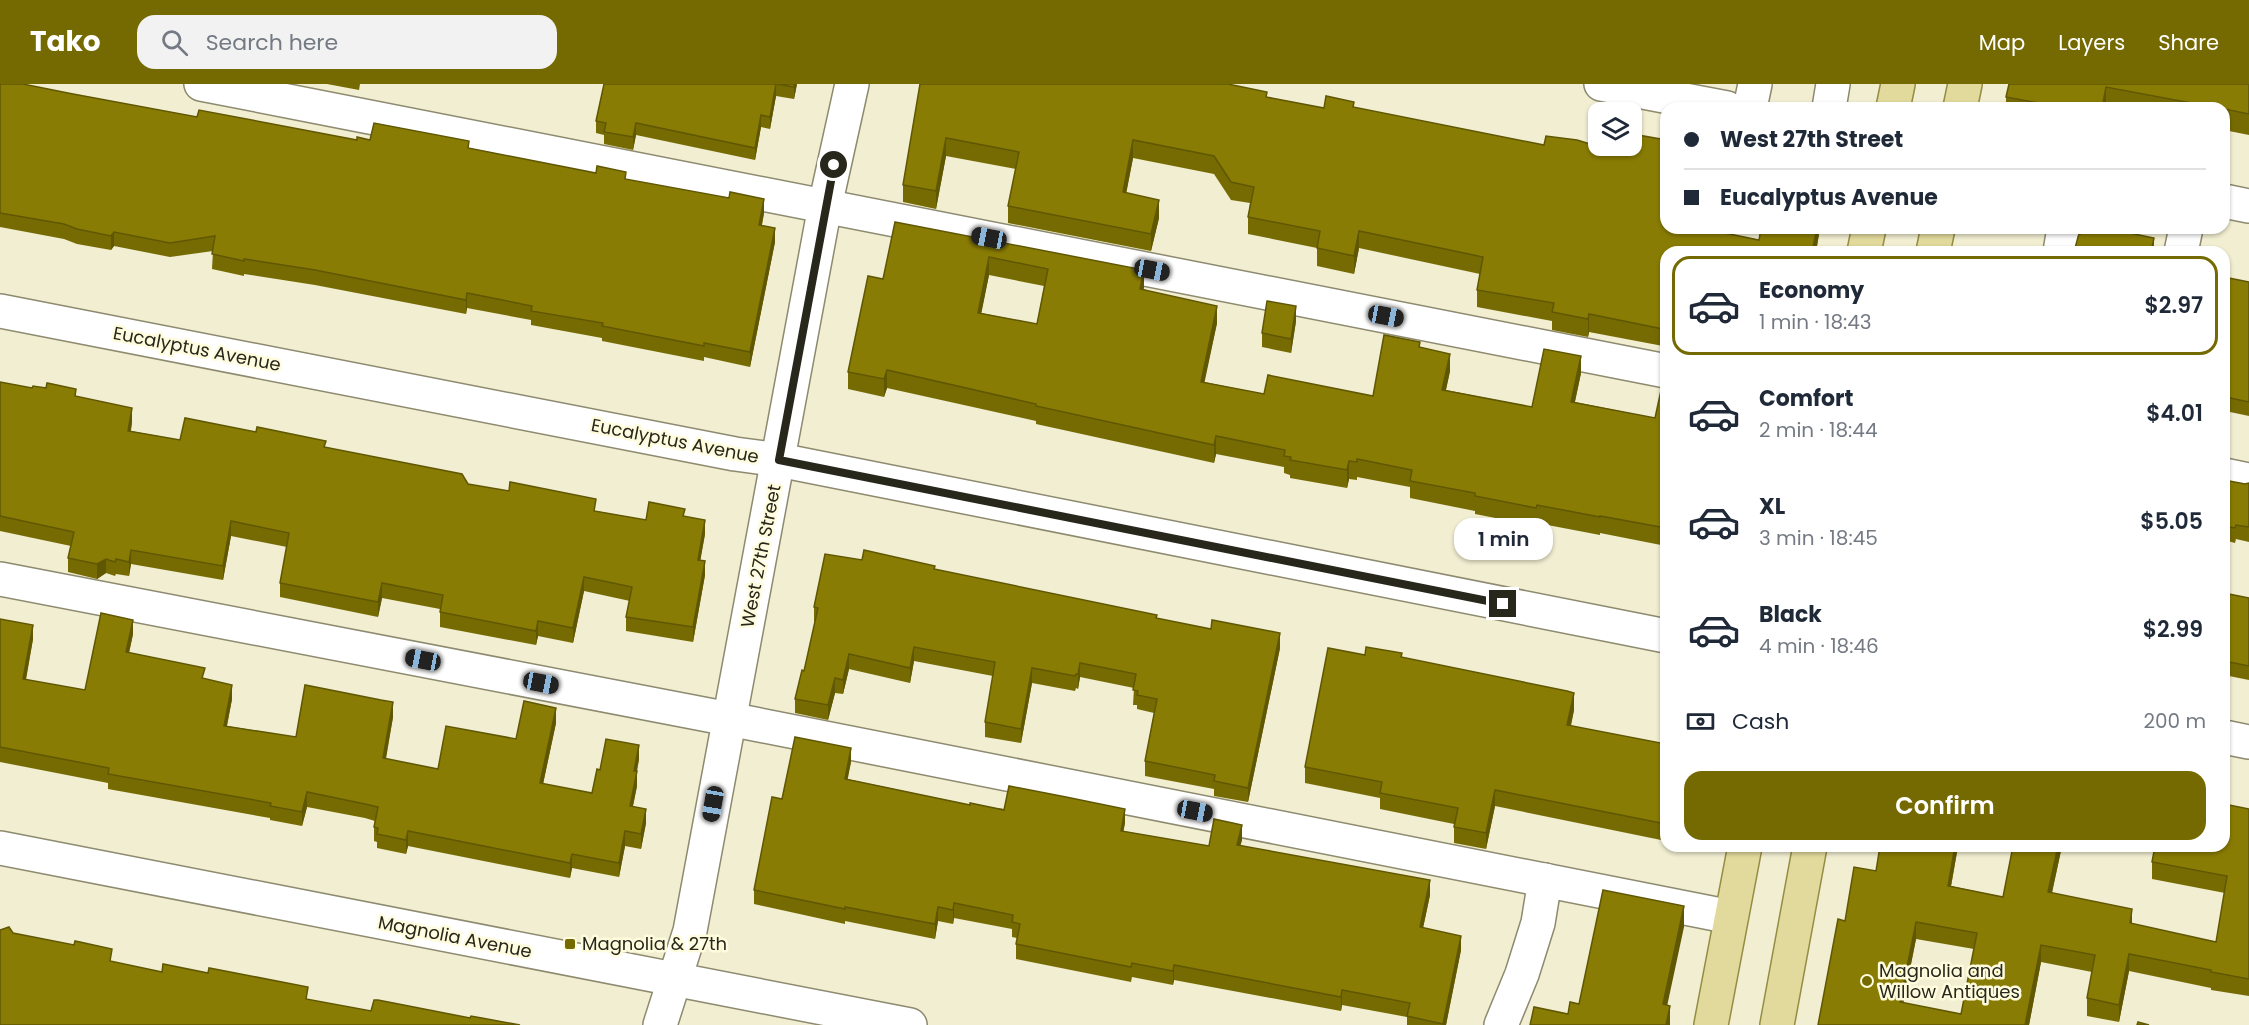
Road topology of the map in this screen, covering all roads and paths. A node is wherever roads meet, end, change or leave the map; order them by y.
1 (201, 84) edge
2 (852, 84) edge
3 (1601, 84) edge
4 (1755, 84) edge
5 (1833, 84) edge
6 (1898, 84) edge
7 (1965, 84) edge
8 (1696, 102) edge
9 (1751, 102) edge
10 (1830, 102) edge
11 (1894, 102) edge
12 (1961, 102) edge
13 (2230, 202) edge
14 (825, 206) junction
15 (2249, 206) edge
16 (0, 311) edge
17 (1660, 370) edge
18 (779, 460) junction
19 (2230, 476) edge
20 (2249, 480) edge
21 (0, 579) edge
22 (1660, 635) edge
23 (729, 719) junction
24 (2230, 738) edge
25 (2249, 742) edge
26 (0, 848) edge
27 (1744, 852) edge
28 (1809, 852) edge
29 (1545, 880) junction
30 (1731, 917) junction
31 (675, 981) junction
32 (660, 1025) edge
33 (910, 1025) edge
34 (1501, 1025) edge
35 (1711, 1025) edge
36 (1776, 1025) edge

1 - 14 street
2 - 14 street, West 27th Street
3 - 8 street
4 - 9 street
5 - 10 street
6 - 11 main road
7 - 12 main road
13 - 15 street
14 - 17 street
14 - 18 street, West 27th Street
16 - 18 street, Eucalyptus Avenue
18 - 22 street, Eucalyptus Avenue
18 - 23 street, West 27th Street
19 - 20 street
21 - 23 street
23 - 29 street
23 - 31 street, West 27th Street
24 - 25 street
26 - 31 street, Magnolia Avenue
27 - 30 main road
28 - 36 main road
29 - 30 street
29 - 34 street
30 - 35 main road
31 - 32 street, West 27th Street
31 - 33 street, Magnolia Avenue

